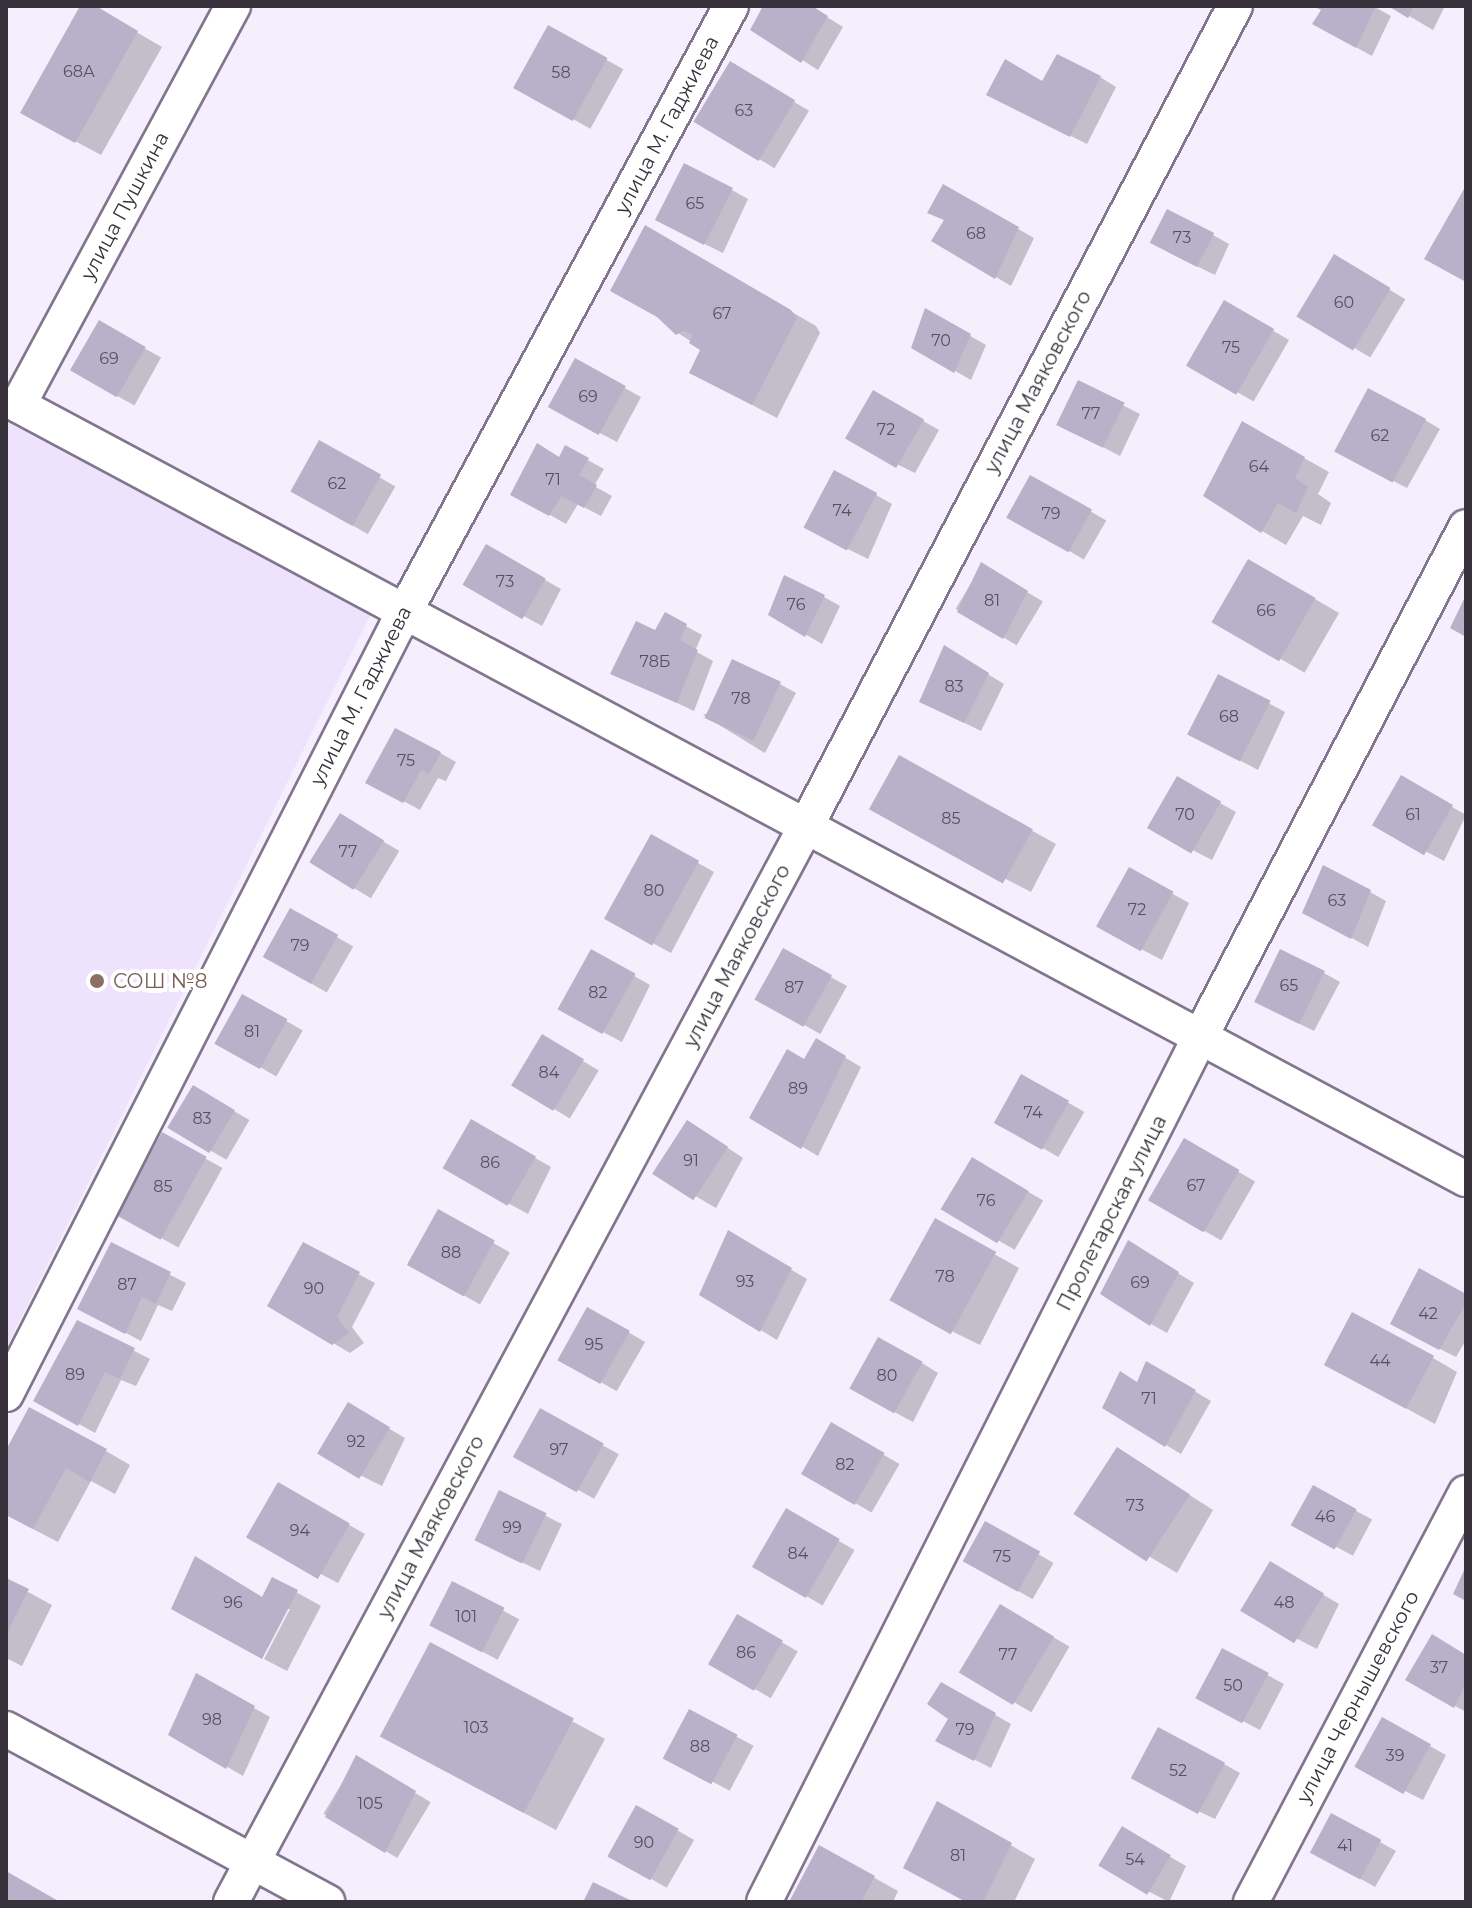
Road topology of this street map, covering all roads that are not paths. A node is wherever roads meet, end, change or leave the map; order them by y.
1 (233, 6) edge
2 (731, 6) edge
3 (1235, 6) edge
4 (1466, 527) edge
5 (404, 612) junction
6 (806, 826) junction
7 (1200, 1037) junction
8 (1466, 1179) edge
9 (6, 1394) edge
10 (1466, 1493) edge
11 (6, 1729) edge
12 (252, 1861) junction
13 (231, 1902) edge
14 (327, 1902) edge
15 (764, 1902) edge
16 (1251, 1902) edge

1 - 5 street, улица Пушкина
2 - 5 street, улица М. Гаджиева
3 - 6 street, улица Маяковского
4 - 7 street, Пролетарская улица
5 - 6 street
5 - 9 street, улица М. Гаджиева
6 - 7 street
6 - 12 street, улица Маяковского
7 - 8 street
7 - 15 street, Пролетарская улица
10 - 16 street, улица Чернышевского
11 - 12 street
12 - 13 street, улица Маяковского
12 - 14 street

